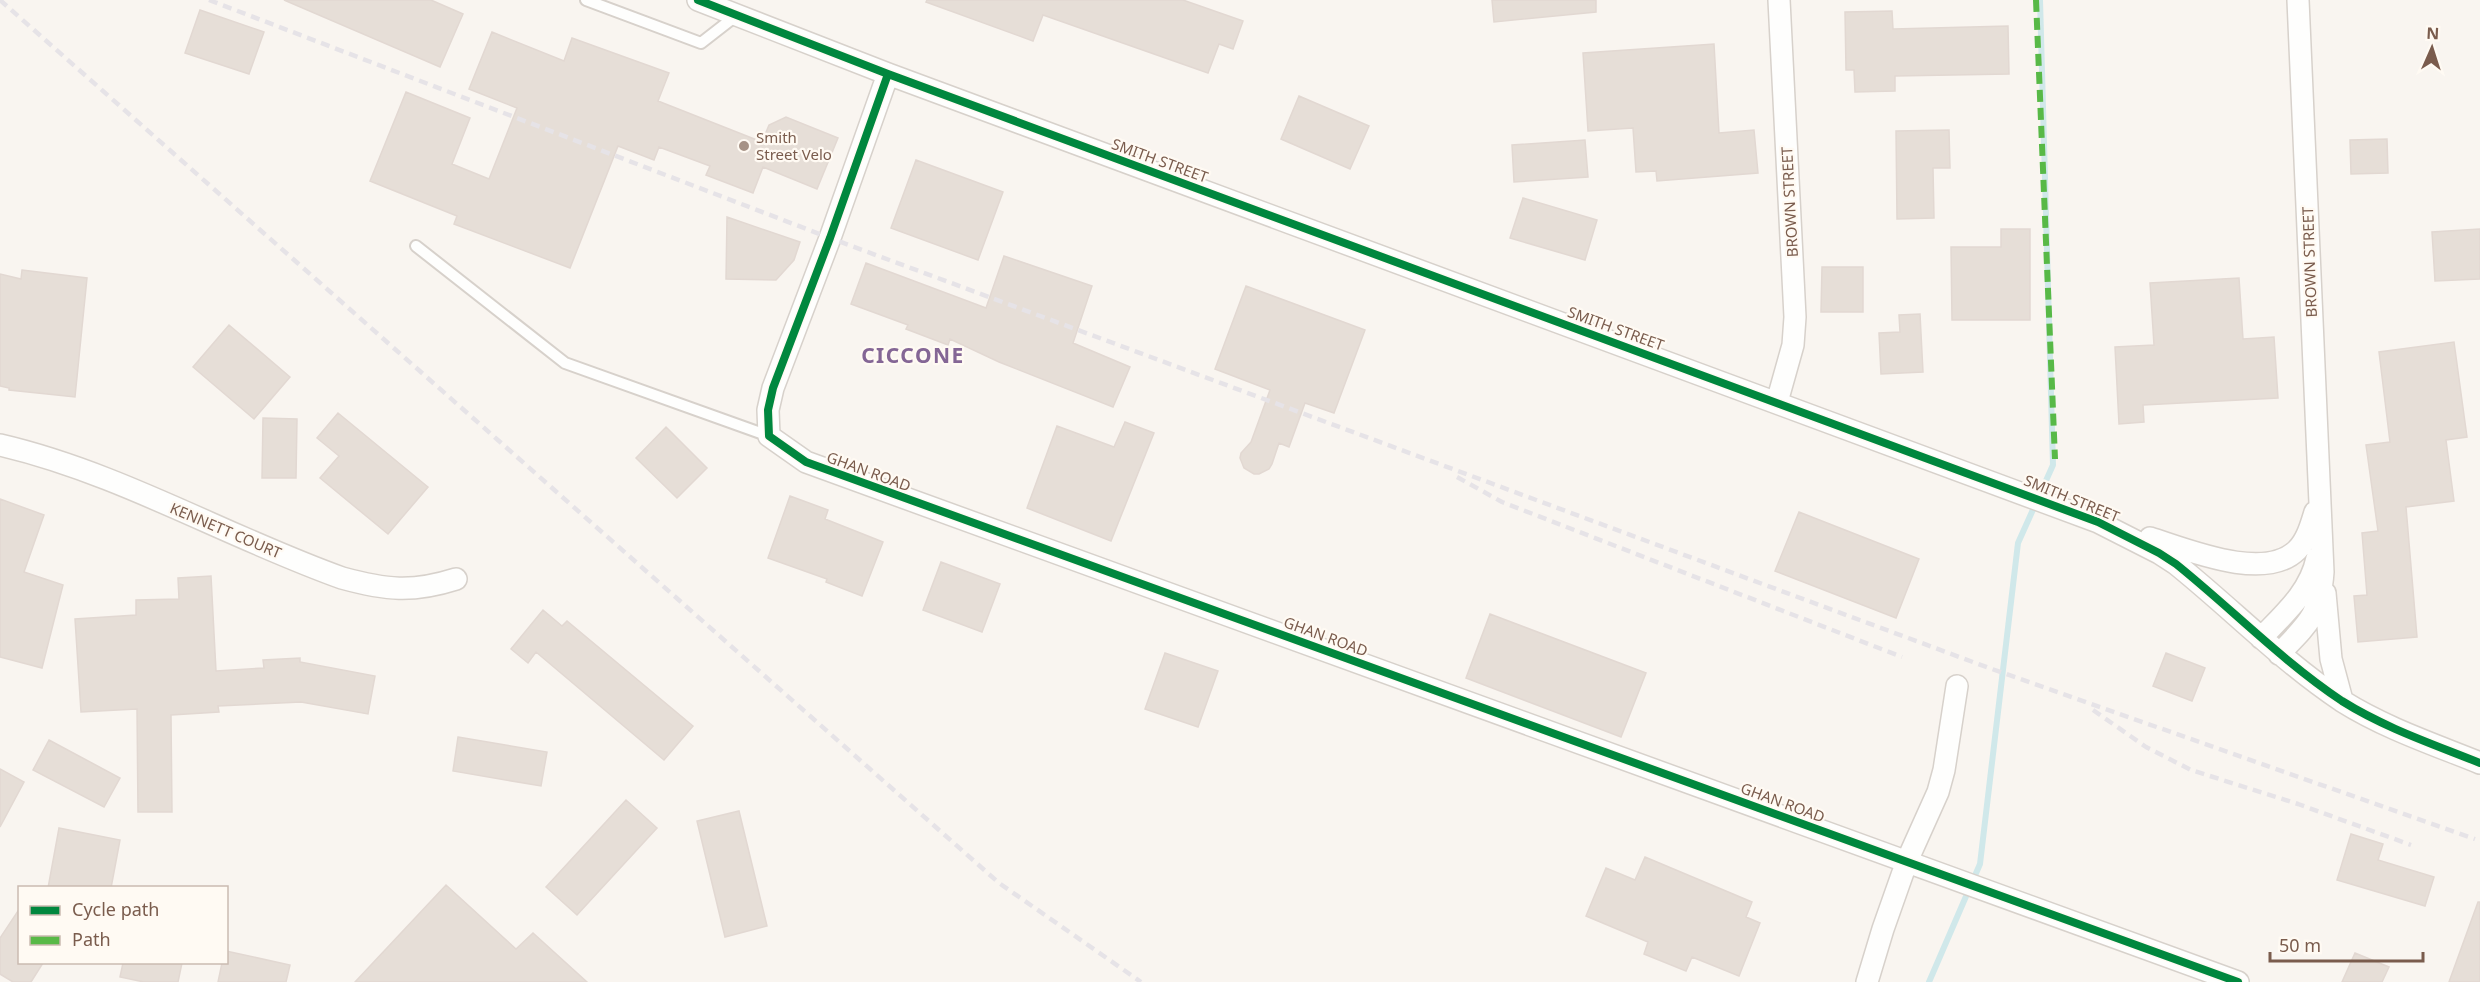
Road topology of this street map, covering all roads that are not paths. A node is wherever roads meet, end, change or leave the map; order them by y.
1 (586, 0) edge
2 (698, 0) edge
3 (1779, 0) edge
4 (2298, 0) edge
5 (737, 14) junction
6 (888, 74) junction
7 (416, 246) dead end
8 (1777, 402) junction
9 (769, 436) junction
10 (0, 445) edge
11 (2319, 501) junction
12 (2098, 522) junction
13 (2320, 525) junction
14 (2321, 550) junction
15 (456, 579) dead end
16 (2262, 638) junction
17 (2280, 654) junction
18 (1957, 686) dead end
19 (2342, 700) junction
20 (2480, 763) edge
21 (1907, 861) junction
22 (1867, 982) edge
23 (2238, 982) edge

1 - 5 lane
2 - 5 street, SMITH STREET
3 - 8 street, BROWN STREET
4 - 11 street, BROWN STREET
5 - 6 street, SMITH STREET
6 - 8 street, SMITH STREET
6 - 9 street
7 - 9 lane
8 - 12 street, SMITH STREET
9 - 21 street, GHAN ROAD
10 - 15 street, KENNETT COURT
11 - 12 street
11 - 13 street, BROWN STREET
12 - 16 street, SMITH STREET
13 - 14 street, BROWN STREET
13 - 16 street, BROWN STREET
14 - 17 street, BROWN STREET
14 - 19 street
16 - 17 street, SMITH STREET
17 - 19 street, SMITH STREET
18 - 21 street
19 - 20 street, SMITH STREET
21 - 22 street
21 - 23 street, GHAN ROAD

